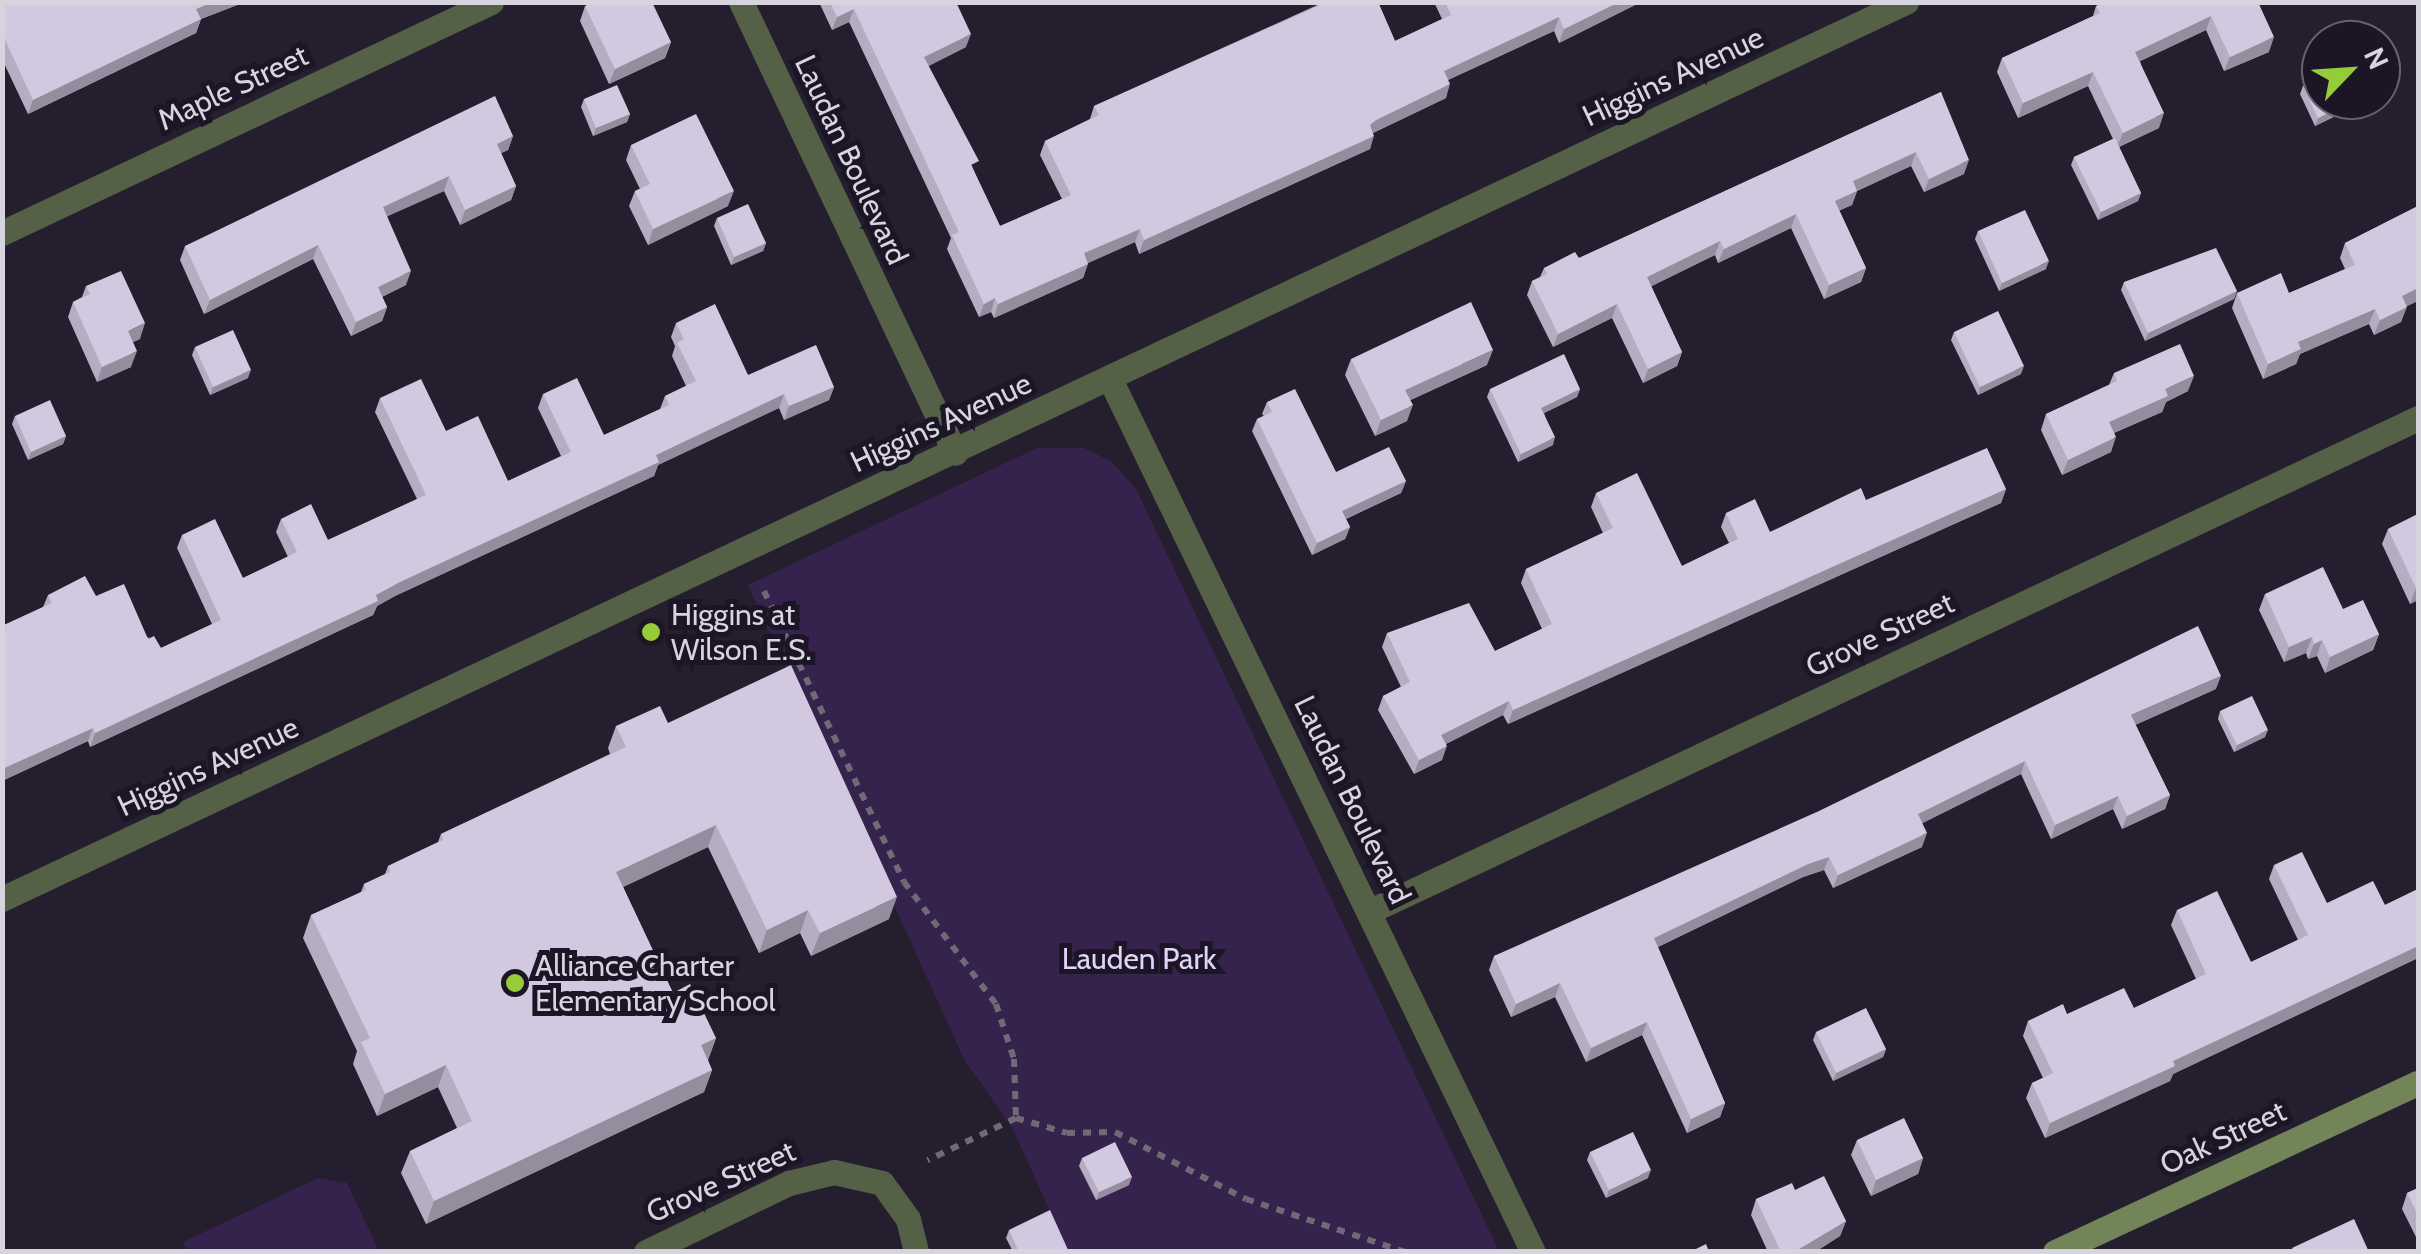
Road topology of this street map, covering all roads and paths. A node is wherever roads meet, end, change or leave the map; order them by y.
1 (491, 2) edge
2 (741, 2) edge
3 (1906, 2) edge
4 (2, 233) edge
5 (1110, 380) junction
6 (2418, 418) edge
7 (955, 453) junction
8 (764, 590) dead end
9 (2, 899) edge
10 (1370, 911) junction
11 (2418, 1083) edge
12 (1016, 1118) junction
13 (928, 1160) dead end
14 (646, 1252) edge
15 (916, 1252) edge
16 (1405, 1252) edge
17 (1533, 1252) edge
18 (2055, 1252) edge

1 - 4 street, Maple Street
2 - 7 street, Laudan Boulevard
3 - 5 street, Higgins Avenue
5 - 7 street, Higgins Avenue
5 - 10 street, Laudan Boulevard
6 - 10 street, Grove Street
7 - 9 street, Higgins Avenue
8 - 12 path
10 - 17 street, Laudan Boulevard
11 - 18 street, Oak Street
12 - 13 path
12 - 16 path
14 - 15 street, Grove Street

